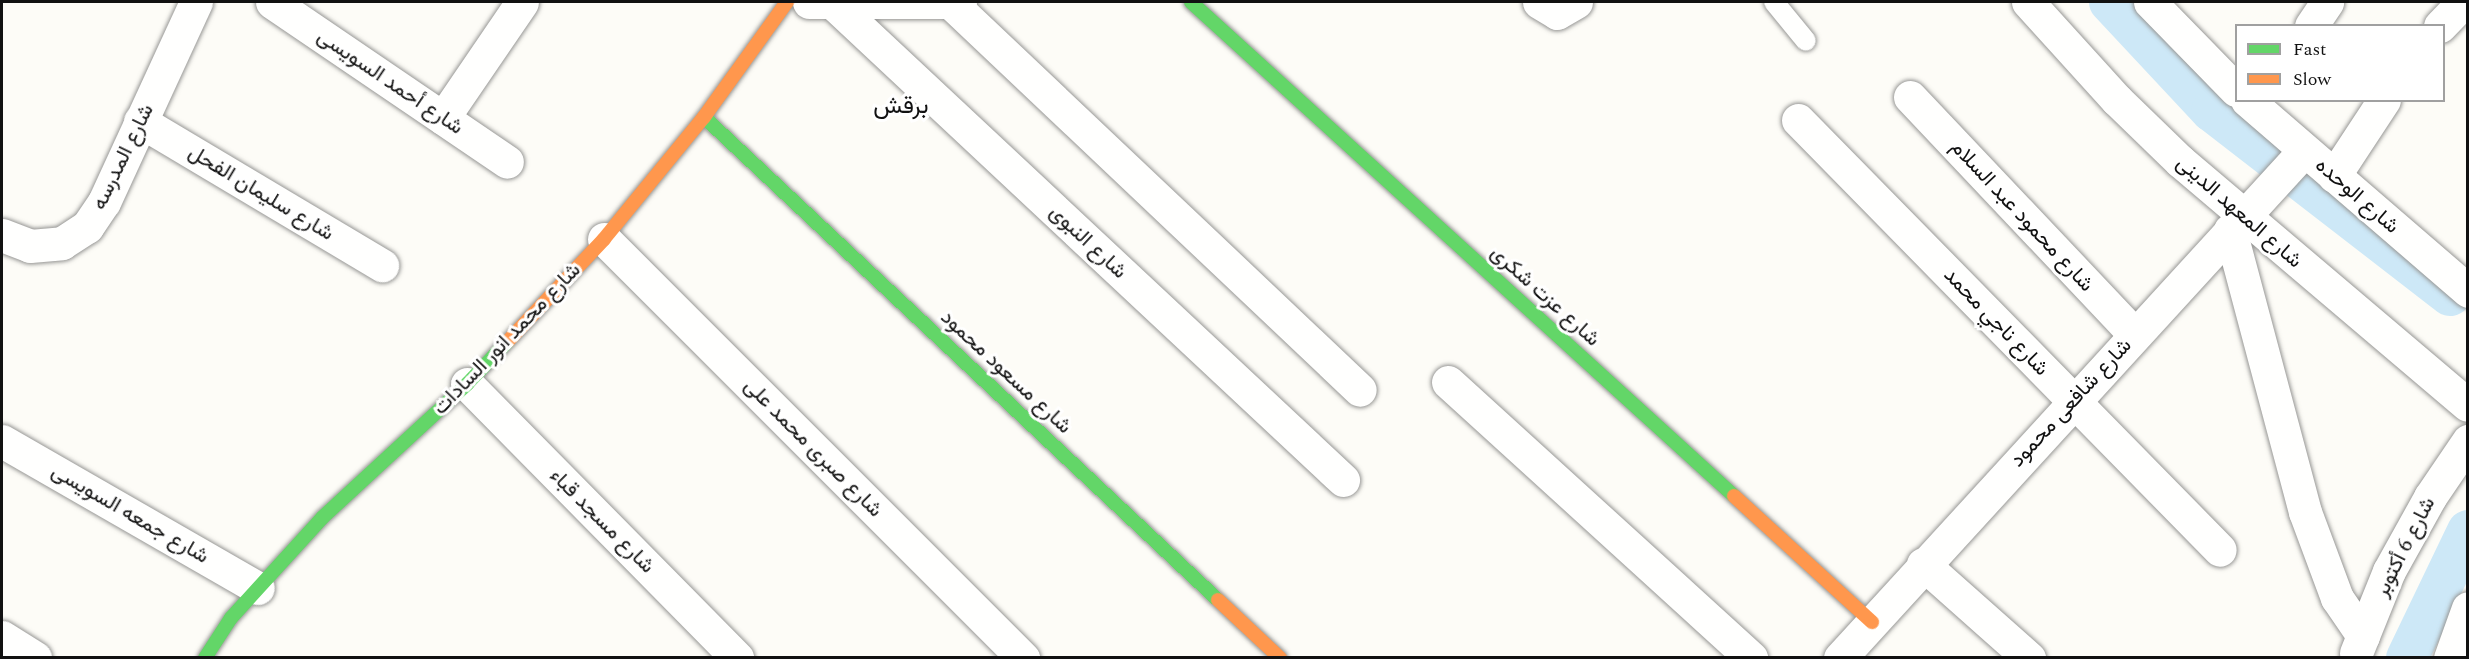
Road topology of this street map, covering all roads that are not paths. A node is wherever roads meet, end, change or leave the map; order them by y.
1 (196, 2) edge
2 (272, 2) edge
3 (522, 2) edge
4 (787, 2) edge
5 (954, 2) edge
6 (1191, 2) edge
7 (1539, 2) edge
8 (1576, 2) edge
9 (1774, 2) edge
10 (2028, 2) edge
11 (2150, 2) edge
12 (2327, 2) edge
13 (2463, 2) edge
14 (821, 3) edge
15 (2312, 24) edge
16 (2442, 24) edge
17 (1806, 41) dead end
18 (2235, 84) edge
19 (1910, 97) dead end
20 (2253, 102) edge
21 (2383, 102) edge
22 (704, 117) junction
23 (443, 118) junction
24 (1798, 120) dead end
25 (141, 121) junction
26 (2304, 151) junction
27 (507, 162) dead end
28 (2334, 176) junction
29 (2236, 224) junction
30 (2, 235) edge
31 (604, 239) junction
32 (382, 265) dead end
33 (2463, 277) edge
34 (2134, 334) junction
35 (1448, 382) dead end
36 (467, 384) junction
37 (1360, 390) dead end
38 (2073, 401) junction
39 (2468, 405) edge
40 (2, 441) edge
41 (2468, 441) edge
42 (1343, 480) dead end
43 (2220, 550) dead end
44 (1923, 564) junction
45 (258, 588) junction
46 (1872, 622) junction
47 (2, 637) edge
48 (2359, 647) edge
49 (1847, 655) edge
50 (35, 657) edge
51 (205, 657) edge
52 (737, 657) edge
53 (1023, 657) edge
54 (1280, 657) edge
55 (1751, 657) edge
56 (2029, 657) edge

1 - 25 street, شارع المدرسه
2 - 23 street, شارع أحمد السويسى
3 - 23 street
4 - 22 street, شارع محمد انور السادات
5 - 14 street
5 - 37 street
6 - 46 street, شارع عزت شكرى
7 - 8 street
9 - 17 lane
10 - 29 street, شارع المعهد الدينى
11 - 18 street, شارع الوحده
12 - 15 street
13 - 16 street
14 - 42 street, شارع النبوى
19 - 34 street, شارع محمود عبد السلام
20 - 26 street, شارع الوحده
21 - 28 street
22 - 31 street, شارع محمد انور السادات
22 - 54 street, شارع مسعود محمود
23 - 27 street, شارع أحمد السويسى
24 - 38 street, شارع ناجي محمد
25 - 30 street, شارع المدرسه
25 - 32 street, شارع سليمان الفحل
26 - 28 street, شارع الوحده
26 - 29 street, شارع شافعى محمود
28 - 33 street, شارع الوحده
29 - 34 street, شارع شافعى محمود
29 - 39 street, شارع المعهد الدينى
29 - 48 street
31 - 36 street, شارع محمد انور السادات
31 - 53 street, شارع صبرى محمد على
34 - 38 street, شارع شافعى محمود
35 - 55 street
36 - 45 street, شارع محمد انور السادات
36 - 52 street, شارع مسجد قباء
38 - 43 street, شارع ناجي محمد
38 - 44 street, شارع شافعى محمود
40 - 45 street, شارع جمعه السويسى
41 - 48 street, شارع 6 أكتوبر
44 - 46 street, شارع شافعى محمود
44 - 56 street
45 - 51 street, شارع محمد انور السادات
46 - 49 street, شارع شافعى محمود
47 - 50 street

